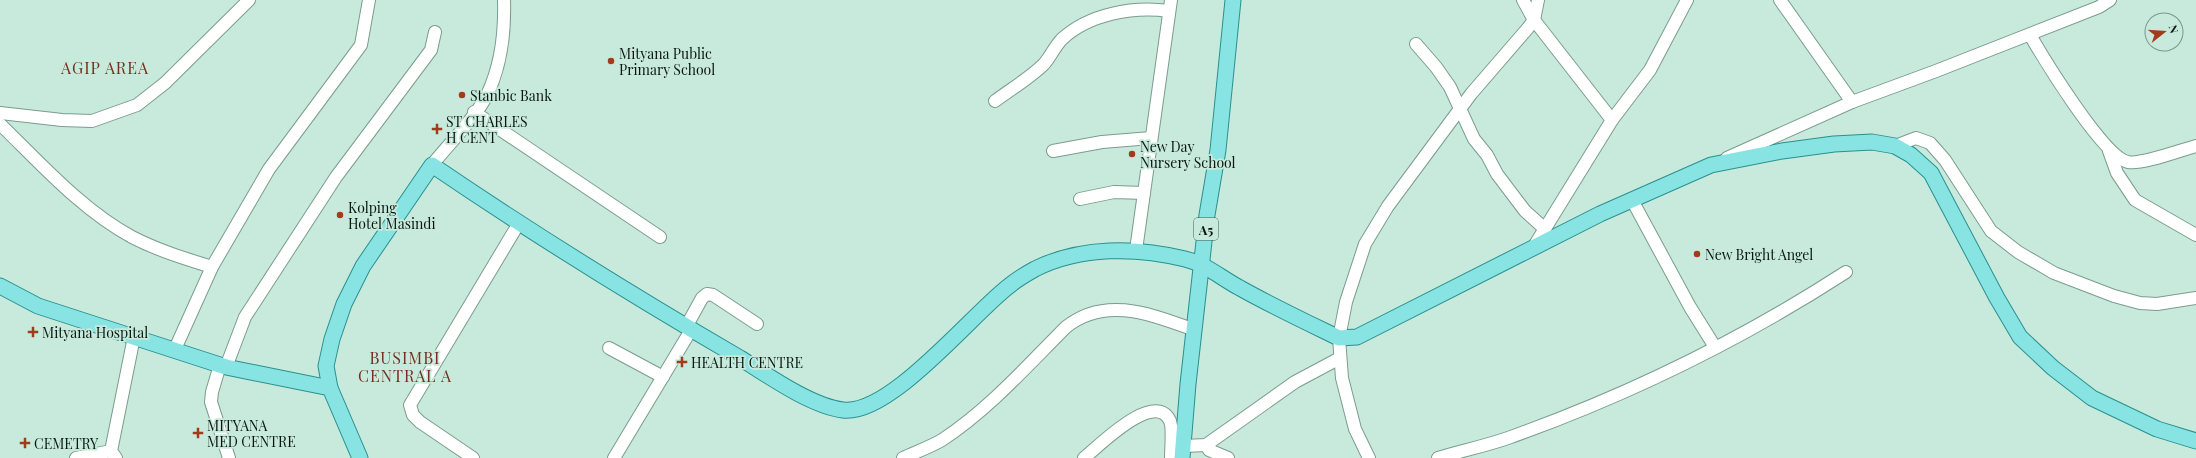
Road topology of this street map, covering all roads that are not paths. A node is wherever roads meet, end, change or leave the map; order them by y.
1 (249, 0) edge
2 (369, 0) edge
3 (504, 0) edge
4 (1233, 0) edge
5 (1523, 0) edge
6 (1538, 0) edge
7 (1687, 0) edge
8 (1780, 0) edge
9 (2110, 0) edge
10 (1170, 6) edge
11 (1534, 20) junction
12 (435, 32) dead end
13 (2030, 35) junction
14 (1416, 44) dead end
15 (995, 101) dead end
16 (1852, 102) junction
17 (1461, 109) junction
18 (474, 112) junction
19 (0, 113) edge
20 (1612, 120) junction
21 (0, 124) edge
22 (1151, 138) junction
23 (1895, 146) junction
24 (2107, 146) junction
25 (2196, 146) edge
26 (1052, 151) dead end
27 (1712, 164) junction
28 (432, 165) junction
29 (1144, 192) junction
30 (1080, 199) dead end
31 (1632, 200) junction
32 (519, 224) junction
33 (1545, 229) junction
34 (2196, 235) edge
35 (660, 237) dead end
36 (1136, 250) junction
37 (1532, 250) junction
38 (1202, 264) junction
39 (212, 267) junction
40 (1846, 272) dead end
41 (0, 286) edge
42 (2196, 298) edge
43 (757, 324) dead end
44 (688, 329) junction
45 (1195, 330) junction
46 (134, 337) junction
47 (1339, 338) junction
48 (1715, 347) junction
49 (608, 348) dead end
50 (175, 349) junction
51 (1340, 358) junction
52 (223, 366) junction
53 (663, 377) junction
54 (330, 388) junction
55 (2196, 441) edge
56 (1206, 445) junction
57 (1183, 452) edge
58 (113, 454) edge
59 (76, 458) edge
60 (228, 458) edge
61 (360, 458) edge
62 (473, 458) edge
63 (614, 458) edge
64 (903, 458) edge
65 (1084, 458) edge
66 (1171, 458) edge
67 (1228, 458) edge
68 (1370, 458) edge
69 (1438, 458) edge

1 - 19 street
2 - 39 street
3 - 18 street
4 - 38 main road, A5
5 - 11 street
6 - 11 street
7 - 20 street
8 - 16 street
9 - 13 street
10 - 15 street
10 - 22 street
11 - 17 street
11 - 20 street
12 - 52 street
13 - 16 street
13 - 24 street
14 - 17 street
16 - 27 street
17 - 33 street
17 - 47 street
18 - 28 street
18 - 35 street
20 - 33 street
21 - 39 street
22 - 26 street
22 - 29 street
23 - 27 main road
23 - 42 street
23 - 55 main road
24 - 25 street
24 - 34 street
27 - 31 main road
28 - 32 main road
28 - 54 main road
29 - 30 street
29 - 36 street
31 - 37 main road
31 - 48 street
32 - 44 main road
32 - 62 street
33 - 37 street
36 - 38 main road
36 - 44 main road
37 - 47 main road
38 - 45 main road, A5
38 - 47 main road
39 - 50 street
40 - 48 street
41 - 46 main road
43 - 44 street
44 - 53 street
45 - 57 main road, A5
45 - 64 street
46 - 50 main road
46 - 58 street
47 - 51 street
48 - 69 street
49 - 53 street
50 - 52 main road
51 - 56 street
51 - 68 street
52 - 54 main road
52 - 60 street
53 - 63 street
54 - 61 main road
56 - 57 street
56 - 67 street
58 - 59 street
65 - 66 street

